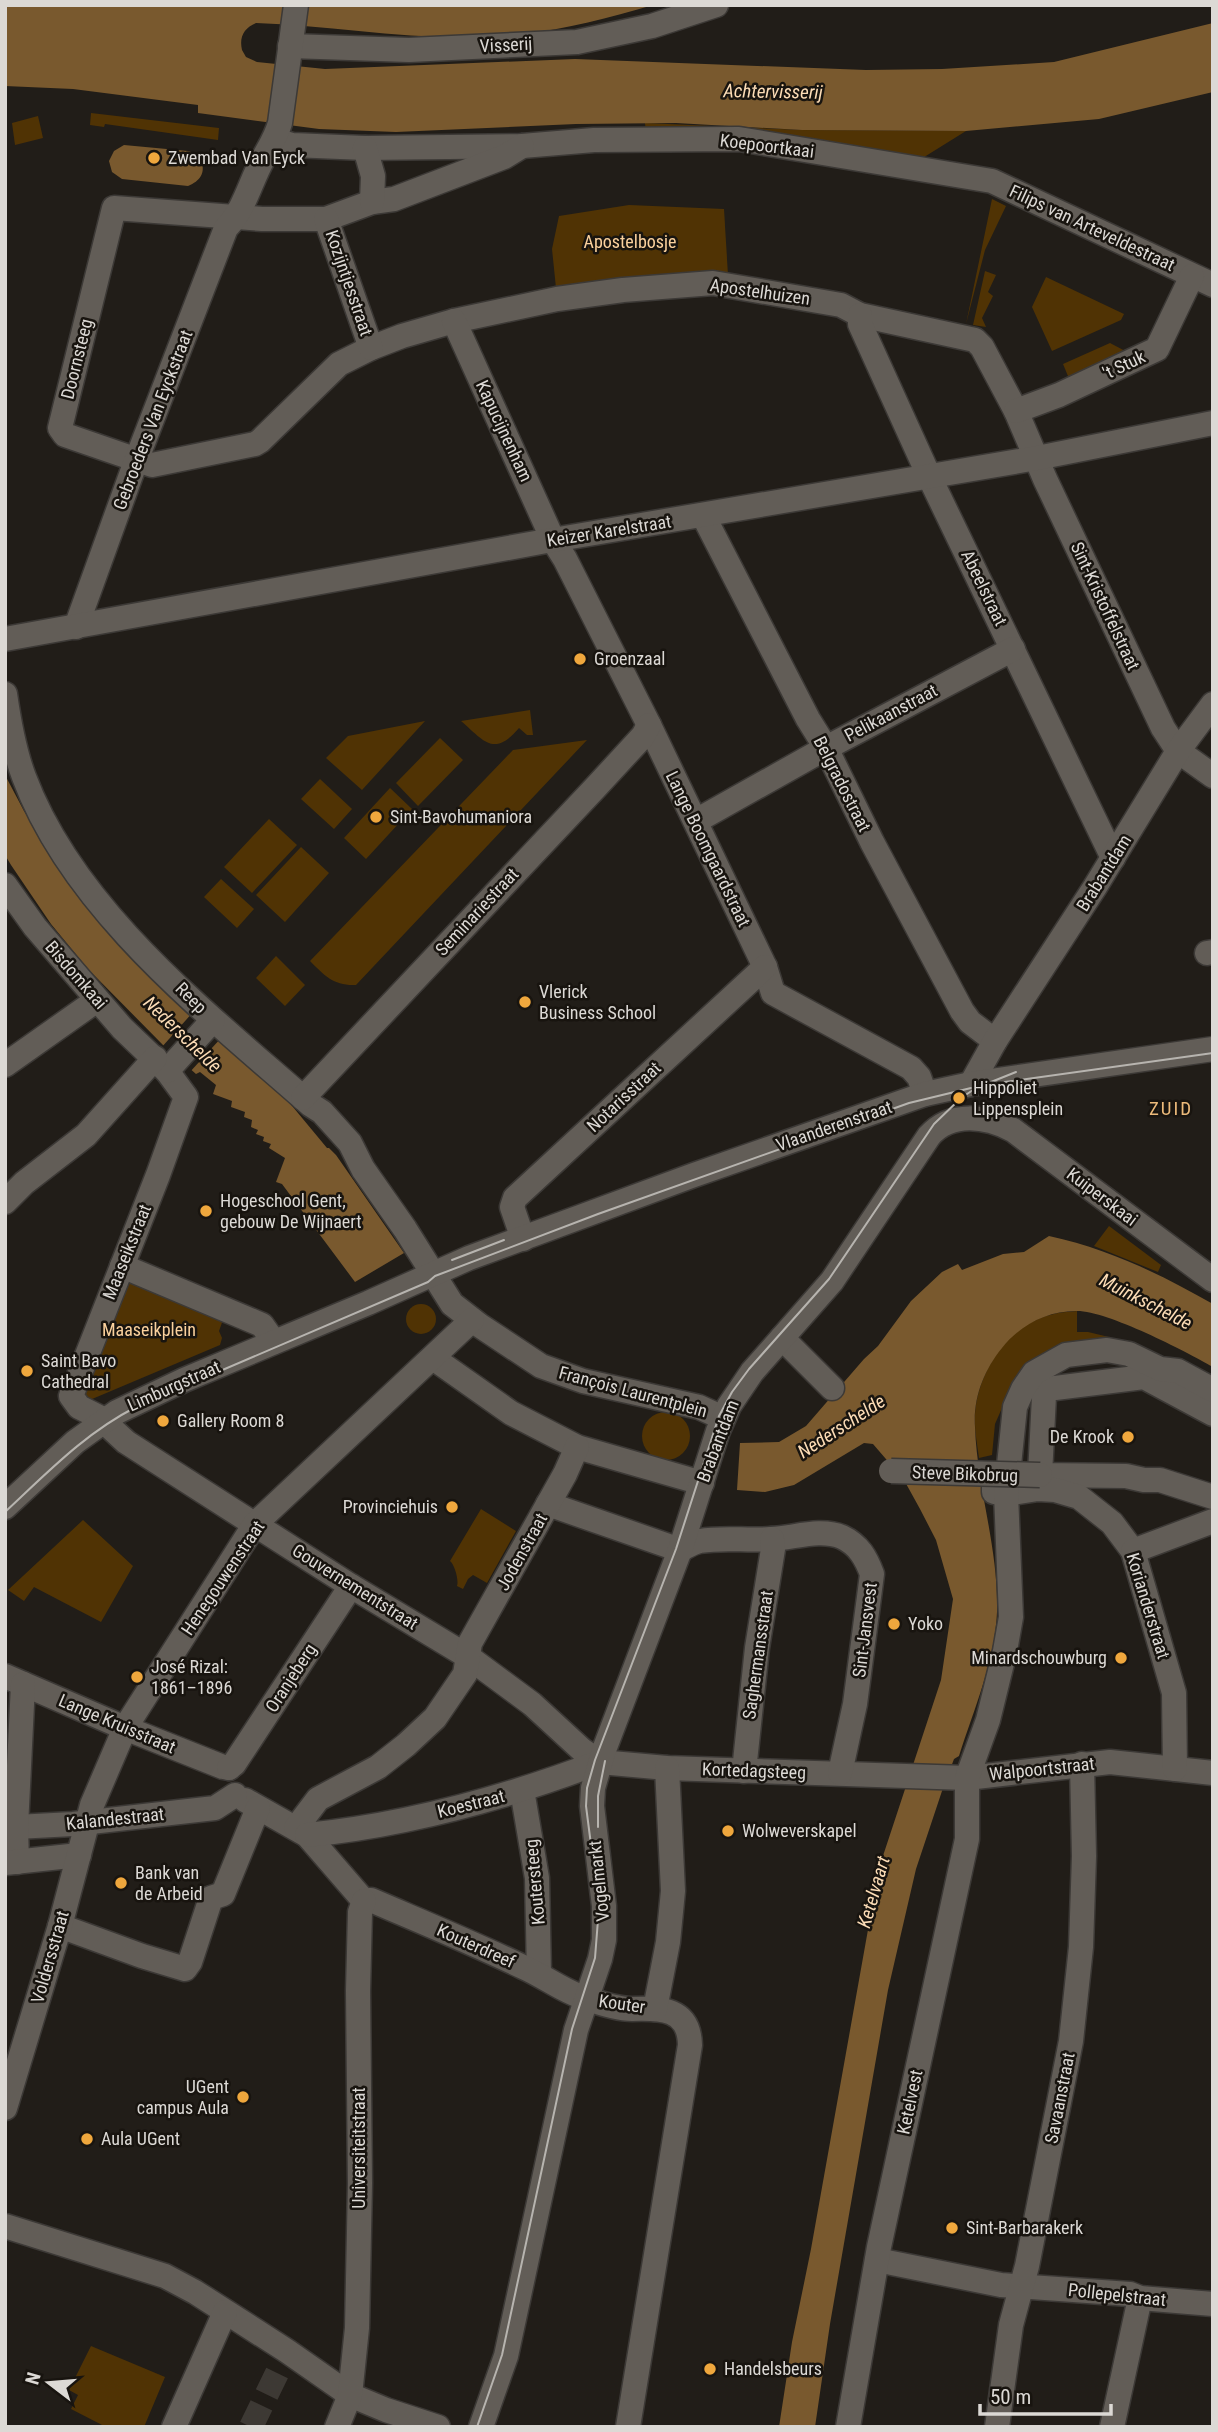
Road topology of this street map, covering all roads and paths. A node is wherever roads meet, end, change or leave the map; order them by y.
1 (716, 5) edge
2 (292, 35) edge
3 (278, 132) junction
4 (522, 146) junction
5 (365, 148) junction
6 (969, 176) joint
7 (372, 202) junction
8 (237, 217) junction
9 (326, 219) junction
10 (1202, 280) edge
11 (860, 315) junction
12 (454, 321) junction
13 (371, 348) junction
14 (1016, 411) junction
15 (1213, 423) edge
16 (1037, 458) junction
17 (136, 461) junction
18 (929, 476) junction
19 (703, 515) junction
20 (553, 540) junction
21 (76, 626) junction
22 (5, 639) edge
23 (1013, 649) junction
24 (5, 694) edge
25 (1213, 704) edge
26 (649, 725) junction
27 (826, 748) junction
28 (1178, 751) junction
29 (1213, 776) edge
30 (696, 821) junction
31 (1113, 859) junction
32 (5, 885) edge
33 (765, 967) junction
34 (97, 1000) junction
35 (211, 1022) junction
36 (995, 1041) junction
37 (1213, 1049) edge
38 (165, 1063) junction
39 (5, 1065) edge
40 (971, 1084) junction
41 (925, 1094) junction
42 (303, 1098) junction
43 (988, 1120) joint
44 (153, 1187) joint
45 (5, 1202) edge
46 (523, 1239) junction
47 (469, 1258) junction
48 (122, 1266) junction
49 (428, 1273) junction
50 (1213, 1280) edge
51 (368, 1303) joint
52 (468, 1315) junction
53 (782, 1338) junction
54 (274, 1342) junction
55 (433, 1358) junction
56 (832, 1388) dead end
57 (1213, 1391) edge
58 (1213, 1414) edge
59 (723, 1418) junction
60 (103, 1421) junction
61 (577, 1447) junction
62 (891, 1471) dead end
63 (1040, 1475) junction
64 (702, 1483) junction
65 (1006, 1494) junction
66 (1213, 1497) edge
67 (548, 1504) junction
68 (5, 1507) edge
69 (1213, 1521) edge
70 (255, 1524) junction
71 (772, 1539) junction
72 (680, 1550) junction
73 (1133, 1551) junction
74 (351, 1586) junction
75 (467, 1656) junction
76 (14, 1680) edge
77 (125, 1728) junction
78 (600, 1762) junction
79 (1082, 1764) junction
80 (229, 1768) junction
81 (667, 1768) junction
82 (1175, 1769) junction
83 (744, 1771) junction
84 (840, 1773) junction
85 (1213, 1773) edge
86 (909, 1775) joint
87 (958, 1777) junction
88 (522, 1790) junction
89 (225, 1802) junction
90 (90, 1814) junction
91 (255, 1816) junction
92 (16, 1826) junction
93 (302, 1832) junction
94 (79, 1855) junction
95 (11, 1863) edge
96 (364, 1901) junction
97 (60, 1926) junction
98 (539, 1975) junction
99 (586, 1999) junction
100 (655, 2009) junction
101 (5, 2108) edge
102 (5, 2226) edge
103 (877, 2260) junction
104 (1020, 2285) junction
105 (1140, 2298) junction
106 (1213, 2304) edge
107 (225, 2312) junction
108 (350, 2395) junction
109 (174, 2427) edge
110 (337, 2427) edge
111 (438, 2427) edge
112 (481, 2427) edge
113 (628, 2427) edge
114 (848, 2427) edge
115 (997, 2427) edge
116 (1112, 2427) edge

1 - 2 street, Visserij
2 - 3 street
3 - 5 street, Koepoortkaai
3 - 8 street, Gebroeders Van Eyckstraat
4 - 5 street, Koepoortkaai
4 - 6 street, Koepoortkaai
4 - 7 street, Koepoortkaai
5 - 7 street
6 - 10 street, Filips van Arteveldestraat
7 - 9 street, Koepoortkaai
8 - 9 street
8 - 17 street, Gebroeders Van Eyckstraat
8 - 17 street, Doornsteeg
9 - 13 street, Kozijntjesstraat
10 - 14 street, 't Stuk
11 - 12 street, Apostelhuizen
11 - 14 street, Apostelhuizen
11 - 18 street, Abeelstraat
12 - 13 street, Apostelhuizen
12 - 20 street, Kapucijnenham
13 - 17 street, Apostelhuizen
14 - 16 street, Apostelhuizen
15 - 16 street, Keizer Karelstraat
16 - 18 street, Keizer Karelstraat
16 - 28 street, Sint-Kristoffelstraat
17 - 21 street, Gebroeders Van Eyckstraat
18 - 19 street, Keizer Karelstraat
18 - 23 street, Abeelstraat
19 - 20 street, Keizer Karelstraat
19 - 27 street, Belgradostraat
20 - 21 street, Keizer Karelstraat
20 - 26 street, Lange Boomgaardstraat
21 - 22 street, Keizer Karelstraat
23 - 27 street, Pelikaanstraat
23 - 31 street, Abeelstraat
24 - 35 street, Reep
25 - 28 street, Brabantdam
26 - 30 street, Lange Boomgaardstraat
26 - 42 street, Seminariestraat
27 - 30 street, Pelikaanstraat
27 - 36 street, Belgradostraat
28 - 29 street
28 - 31 street, Brabantdam
30 - 33 street, Lange Boomgaardstraat
31 - 36 street, Brabantdam
32 - 34 street, Bisdomkaai
33 - 41 street, Lange Boomgaardstraat
33 - 46 street, Notarisstraat
34 - 38 street, Bisdomkaai
34 - 39 street
35 - 38 street
35 - 42 street, Reep
36 - 40 street
37 - 40 street, Vlaanderenstraat
38 - 44 street, Bisdomkaai
38 - 45 street
40 - 41 street, Vlaanderenstraat
41 - 46 street, Vlaanderenstraat
42 - 49 street, Reep
43 - 50 street, Kuiperskaai
43 - 53 street, Brabantdam
44 - 48 street, Maaseikstraat
46 - 47 street, Vlaanderenstraat
47 - 49 street, Vlaanderenstraat
47 - 52 street
48 - 54 street
48 - 60 street, Maaseikstraat
49 - 51 street, Vlaanderenstraat
49 - 52 street, François Laurentplein
51 - 54 street, Limburgstraat
52 - 55 street, Henegouwenstraat
52 - 59 street, François Laurentplein
53 - 56 street
53 - 59 street, Brabantdam
54 - 60 street, Limburgstraat
55 - 61 street
55 - 70 street, Henegouwenstraat
57 - 65 street, Ketelvest
58 - 63 street
59 - 64 street, Brabantdam
60 - 68 street, Limburgstraat
60 - 70 street, Gouvernementstraat
61 - 64 street
61 - 67 street, Jodenstraat
62 - 63 street, Steve Bikobrug, bridge
63 - 66 street, Steve Bikobrug
64 - 72 street, Brabantdam
65 - 73 street, Korianderstraat
65 - 87 street, Ketelvest
67 - 72 street
67 - 75 street, Jodenstraat
69 - 73 street
70 - 74 street, Gouvernementstraat
70 - 77 street, Henegouwenstraat
71 - 72 street, Sint-Jansvest
71 - 83 street, Saghermansstraat
71 - 84 street, Sint-Jansvest
72 - 78 street, Brabantdam
73 - 82 street, Korianderstraat
74 - 75 street, Gouvernementstraat
74 - 80 street, Oranjeberg
75 - 78 street, Gouvernementstraat
75 - 93 street, Jodenstraat
76 - 77 street, Lange Kruisstraat
76 - 92 street
77 - 80 street, Lange Kruisstraat
77 - 90 street, Henegouwenstraat
78 - 81 street, Kortedagsteeg
78 - 88 street, Koestraat
78 - 99 street, Vogelmarkt
79 - 82 street, Walpoortstraat
79 - 87 street, Walpoortstraat
79 - 104 street, Savaanstraat
80 - 89 street
81 - 83 street, Kortedagsteeg
81 - 100 street
82 - 85 street, Walpoortstraat
83 - 84 street, Kortedagsteeg
84 - 86 street, Kortedagsteeg
86 - 87 street, Walpoortstraat
87 - 103 street, Ketelvest
88 - 93 street, Koestraat
88 - 98 street, Koutersteeg
89 - 90 street, Kalandestraat
89 - 91 street
90 - 92 street, Kalandestraat
90 - 94 street, Voldersstraat
91 - 93 street
91 - 97 street
92 - 95 street
93 - 96 street
94 - 95 street
94 - 97 street, Voldersstraat
96 - 98 street, Kouterdreef
96 - 108 street, Universiteitstraat
97 - 101 street, Voldersstraat
98 - 99 street, Kouterdreef
99 - 100 street, Kouter
99 - 112 street, Kouter
100 - 113 street, Kouter
102 - 107 street
103 - 104 street, Pollepelstraat
103 - 114 street, Ketelvest
104 - 105 street, Pollepelstraat
104 - 115 street, Savaanstraat
105 - 106 street, Pollepelstraat
105 - 116 street
107 - 108 street
107 - 109 street
108 - 110 street, Universiteitstraat
108 - 111 street

